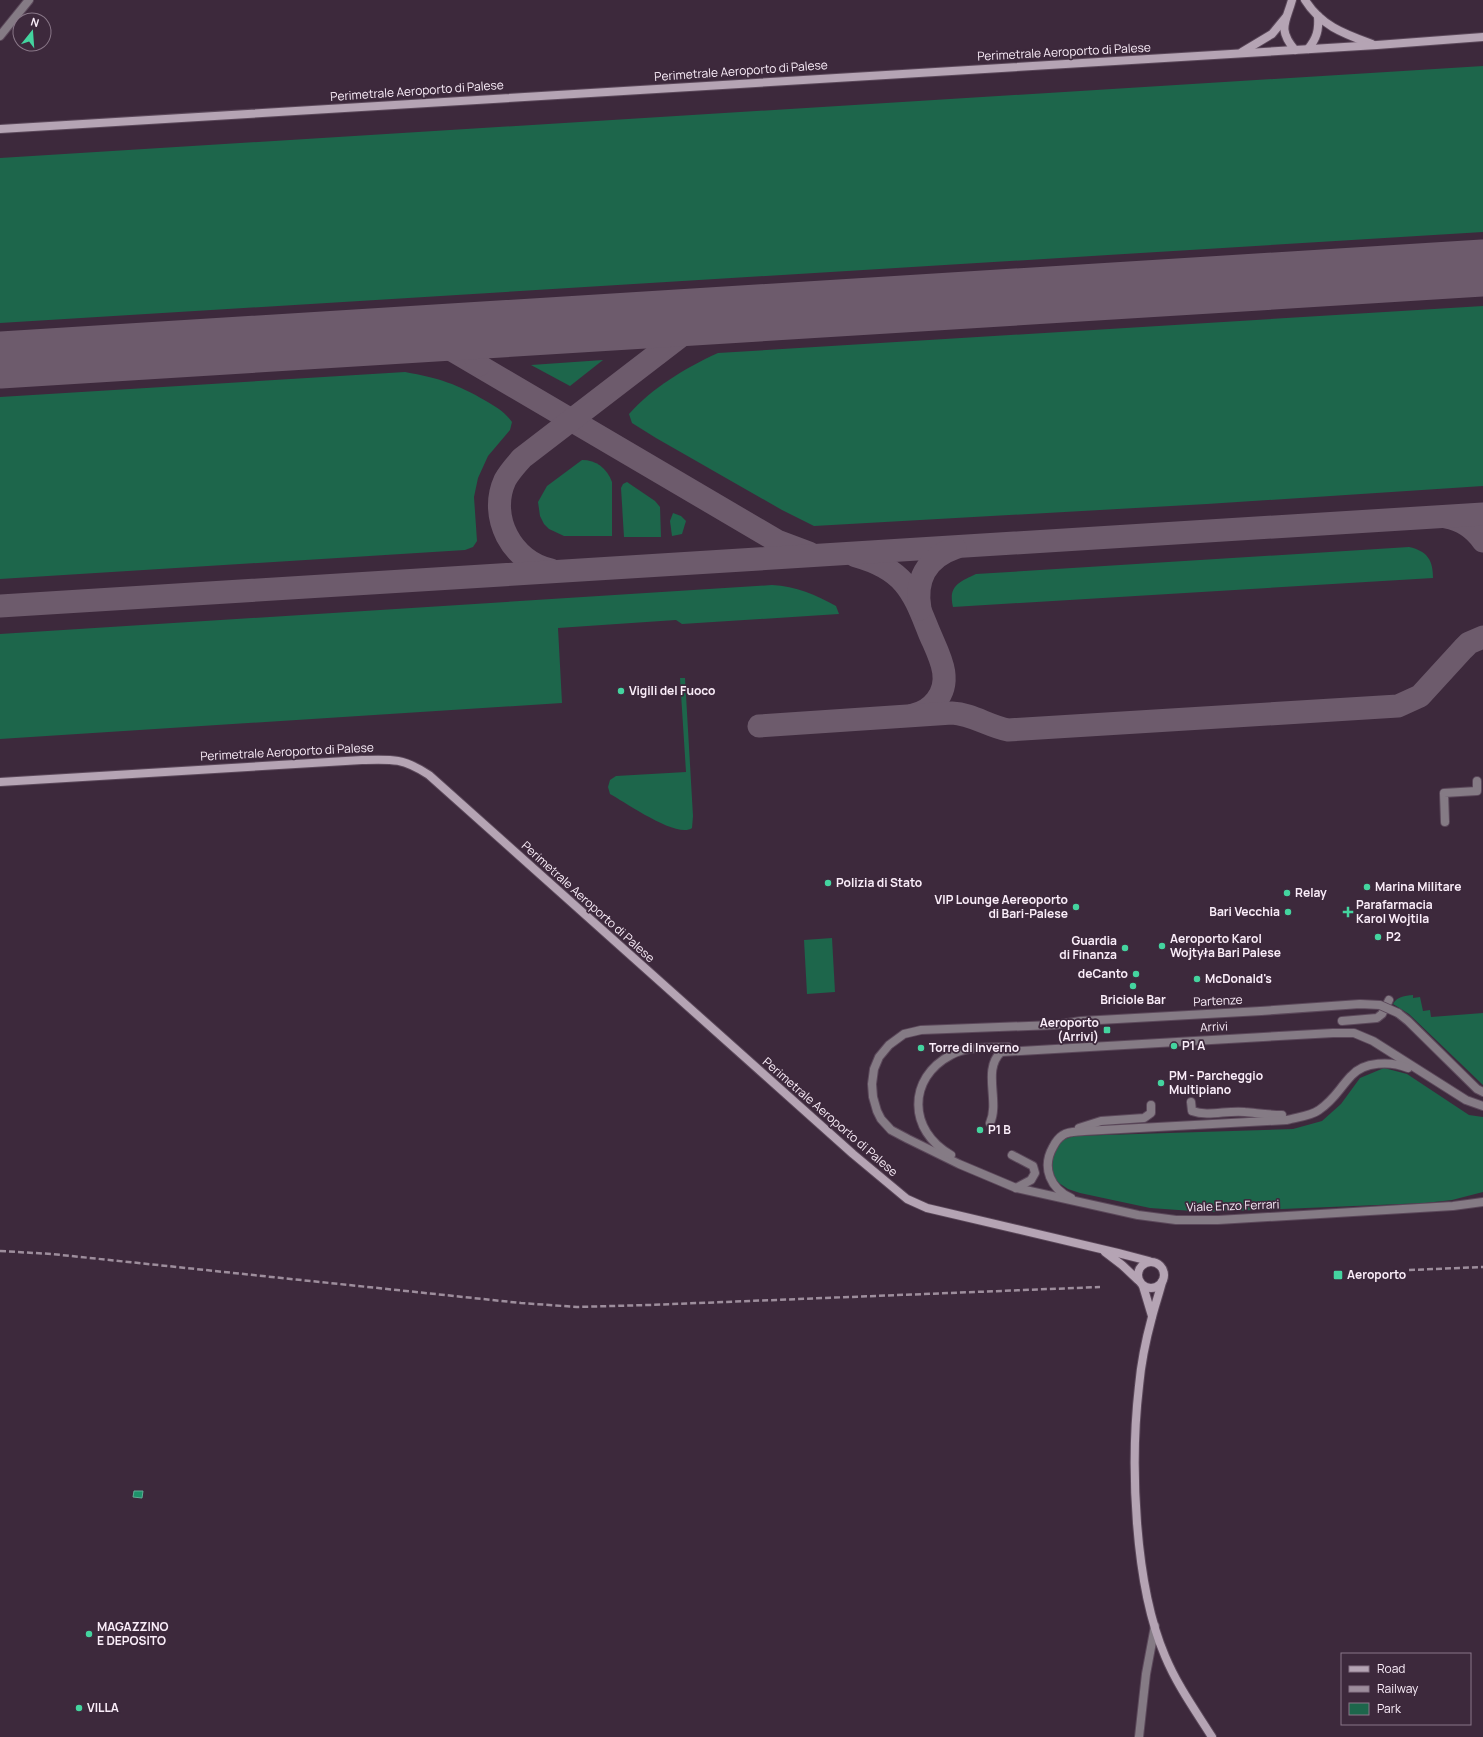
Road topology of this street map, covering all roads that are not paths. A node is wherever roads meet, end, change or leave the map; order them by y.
1 (29, 0) edge
2 (1292, 0) edge
3 (1305, 0) edge
4 (1318, 16) junction
5 (1286, 17) junction
6 (0, 36) edge
7 (1483, 37) edge
8 (1377, 45) junction
9 (1308, 49) junction
10 (1295, 50) junction
11 (1240, 53) junction
12 (0, 129) edge
13 (1476, 781) dead end
14 (0, 782) edge
15 (1445, 822) dead end
16 (1389, 1000) dead end
17 (1342, 1021) dead end
18 (1051, 1045) dead end
19 (1428, 1076) junction
20 (1483, 1092) edge
21 (1191, 1102) dead end
22 (1151, 1105) dead end
23 (1483, 1106) edge
24 (1305, 1115) junction
25 (990, 1123) dead end
26 (1070, 1132) junction
27 (1012, 1155) dead end
28 (990, 1177) junction
29 (1016, 1188) junction
30 (1483, 1201) edge
31 (1084, 1204) junction
32 (1100, 1249) junction
33 (1149, 1261) junction
34 (1162, 1282) junction
35 (1141, 1283) junction
36 (1152, 1316) junction
37 (1155, 1626) junction
38 (1139, 1737) edge
39 (1212, 1737) edge

1 - 6 street
2 - 5 street
3 - 4 street
4 - 8 street
4 - 9 street
5 - 10 street
5 - 11 street
7 - 8 street, Perimetrale Aeroporto di Palese
8 - 9 street, Perimetrale Aeroporto di Palese
9 - 10 street, Perimetrale Aeroporto di Palese
10 - 11 street, Perimetrale Aeroporto di Palese
11 - 12 street, Perimetrale Aeroporto di Palese
13 - 15 street
14 - 32 street, Perimetrale Aeroporto di Palese
16 - 17 street
18 - 28 street
19 - 23 street, Arrivi
19 - 24 street
19 - 25 street, Arrivi
20 - 28 street, Partenze, bridge
21 - 24 street
22 - 26 street
24 - 26 street
26 - 31 street
27 - 29 street
28 - 29 street, Viale Enzo Ferrari
29 - 31 street, Viale Enzo Ferrari
30 - 31 street, Viale Enzo Ferrari
32 - 33 street, Perimetrale Aeroporto di Palese
32 - 35 street, Perimetrale Aeroporto di Palese
33 - 34 street
33 - 35 street
34 - 35 street
34 - 36 street
35 - 36 street
36 - 37 street
37 - 38 street
37 - 39 street

